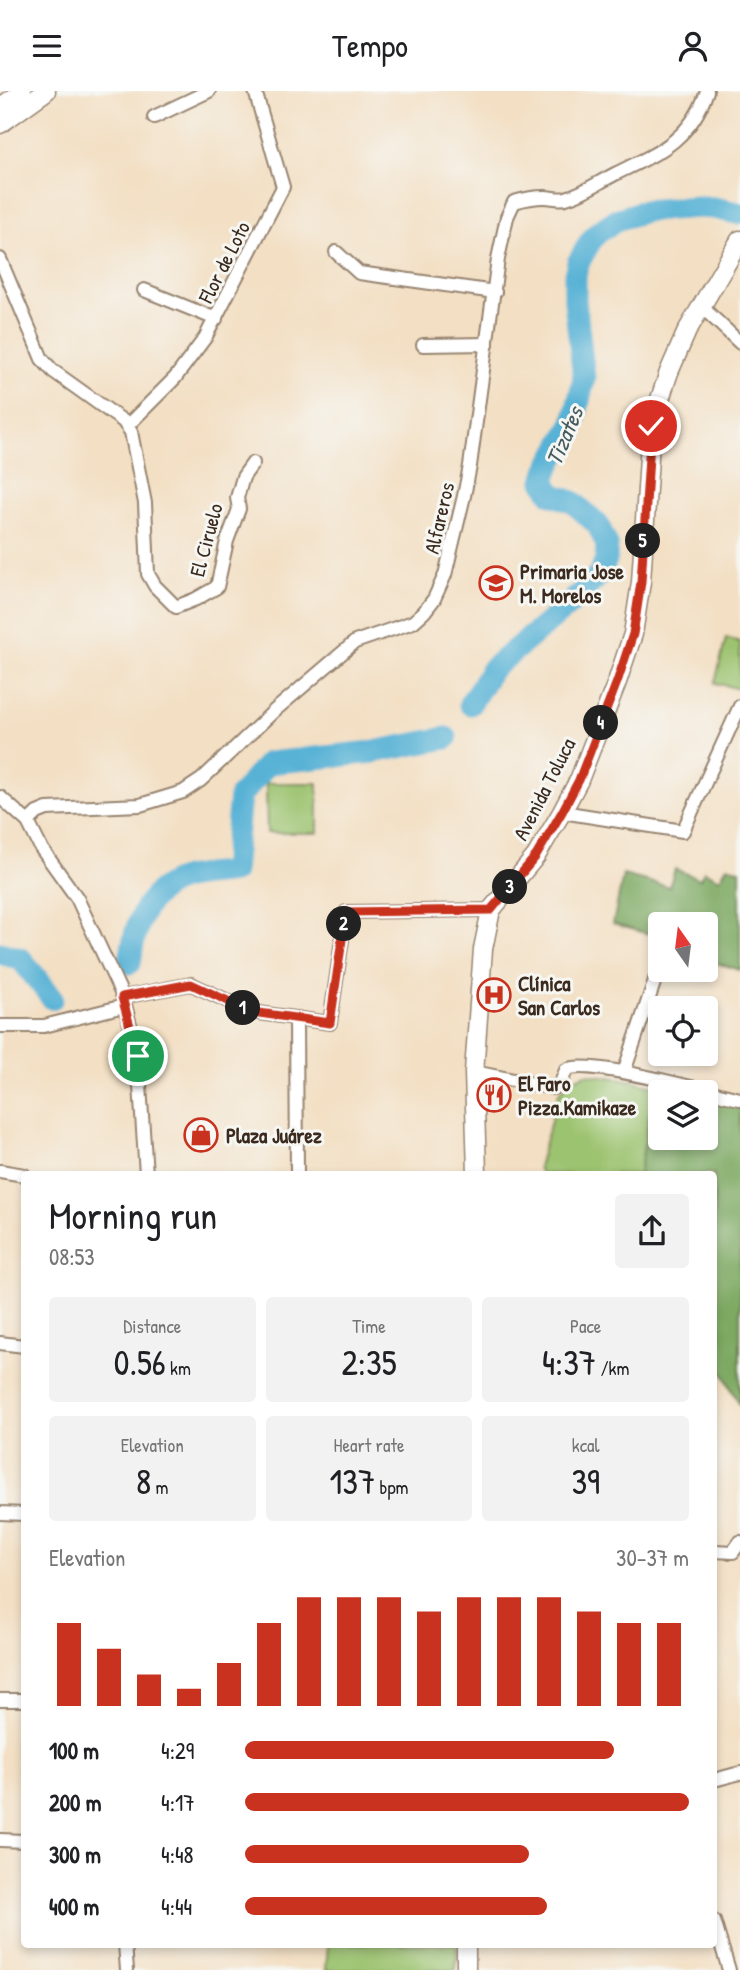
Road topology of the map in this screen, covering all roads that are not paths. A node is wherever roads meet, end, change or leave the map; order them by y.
1 (22, 91) edge
2 (46, 91) edge
3 (209, 91) edge
4 (255, 91) edge
5 (707, 91) edge
6 (0, 108) edge
7 (154, 117) dead end
8 (0, 124) edge
9 (740, 240) edge
10 (336, 252) dead end
11 (0, 259) edge
12 (144, 290) dead end
13 (495, 292) junction
14 (702, 307) junction
15 (216, 319) junction
16 (740, 343) edge
17 (487, 344) junction
18 (423, 345) dead end
19 (127, 426) junction
20 (253, 463) dead end
21 (740, 706) edge
22 (0, 797) edge
23 (562, 812) junction
24 (28, 822) junction
25 (491, 910) junction
26 (654, 982) edge
27 (123, 1002) junction
28 (296, 1018) junction
29 (0, 1026) edge
30 (474, 1072) junction
31 (624, 1072) junction
32 (740, 1100) edge
33 (0, 1171) edge
34 (146, 1171) edge
35 (297, 1171) edge
36 (477, 1171) edge
37 (21, 1174) edge
38 (0, 1343) edge
39 (21, 1346) edge
40 (0, 1513) edge
41 (21, 1514) edge
42 (736, 1547) edge
43 (717, 1550) edge
44 (0, 1700) edge
45 (21, 1700) edge
46 (740, 1773) edge
47 (717, 1779) edge
48 (0, 1840) edge
49 (21, 1841) edge
50 (717, 1930) edge
51 (125, 1948) edge
52 (466, 1948) edge
53 (740, 1966) edge
54 (127, 1970) edge
55 (466, 1970) edge
56 (730, 1970) edge

1 - 6 street
2 - 8 street
3 - 7 street
4 - 15 street, Flor de Loto
5 - 13 street, Alfareros
9 - 14 street, Avenida Toluca
10 - 13 street
11 - 19 street
12 - 15 street
13 - 17 street, Alfareros
14 - 16 street
14 - 23 street, Avenida Toluca
15 - 19 street, Flor de Loto
17 - 18 street
17 - 24 street, Alfareros
19 - 20 street, El Ciruelo
21 - 23 street
22 - 24 street
23 - 25 street, Avenida Toluca
24 - 27 street
25 - 28 street
25 - 30 street
26 - 31 street
27 - 28 street
27 - 29 street
27 - 34 street
28 - 35 street
30 - 31 street
30 - 36 street
31 - 32 street
33 - 37 street
38 - 39 street
40 - 41 street
42 - 43 street
44 - 45 street
46 - 47 street
48 - 49 street
50 - 56 street
51 - 54 street
52 - 55 street
53 - 56 street

